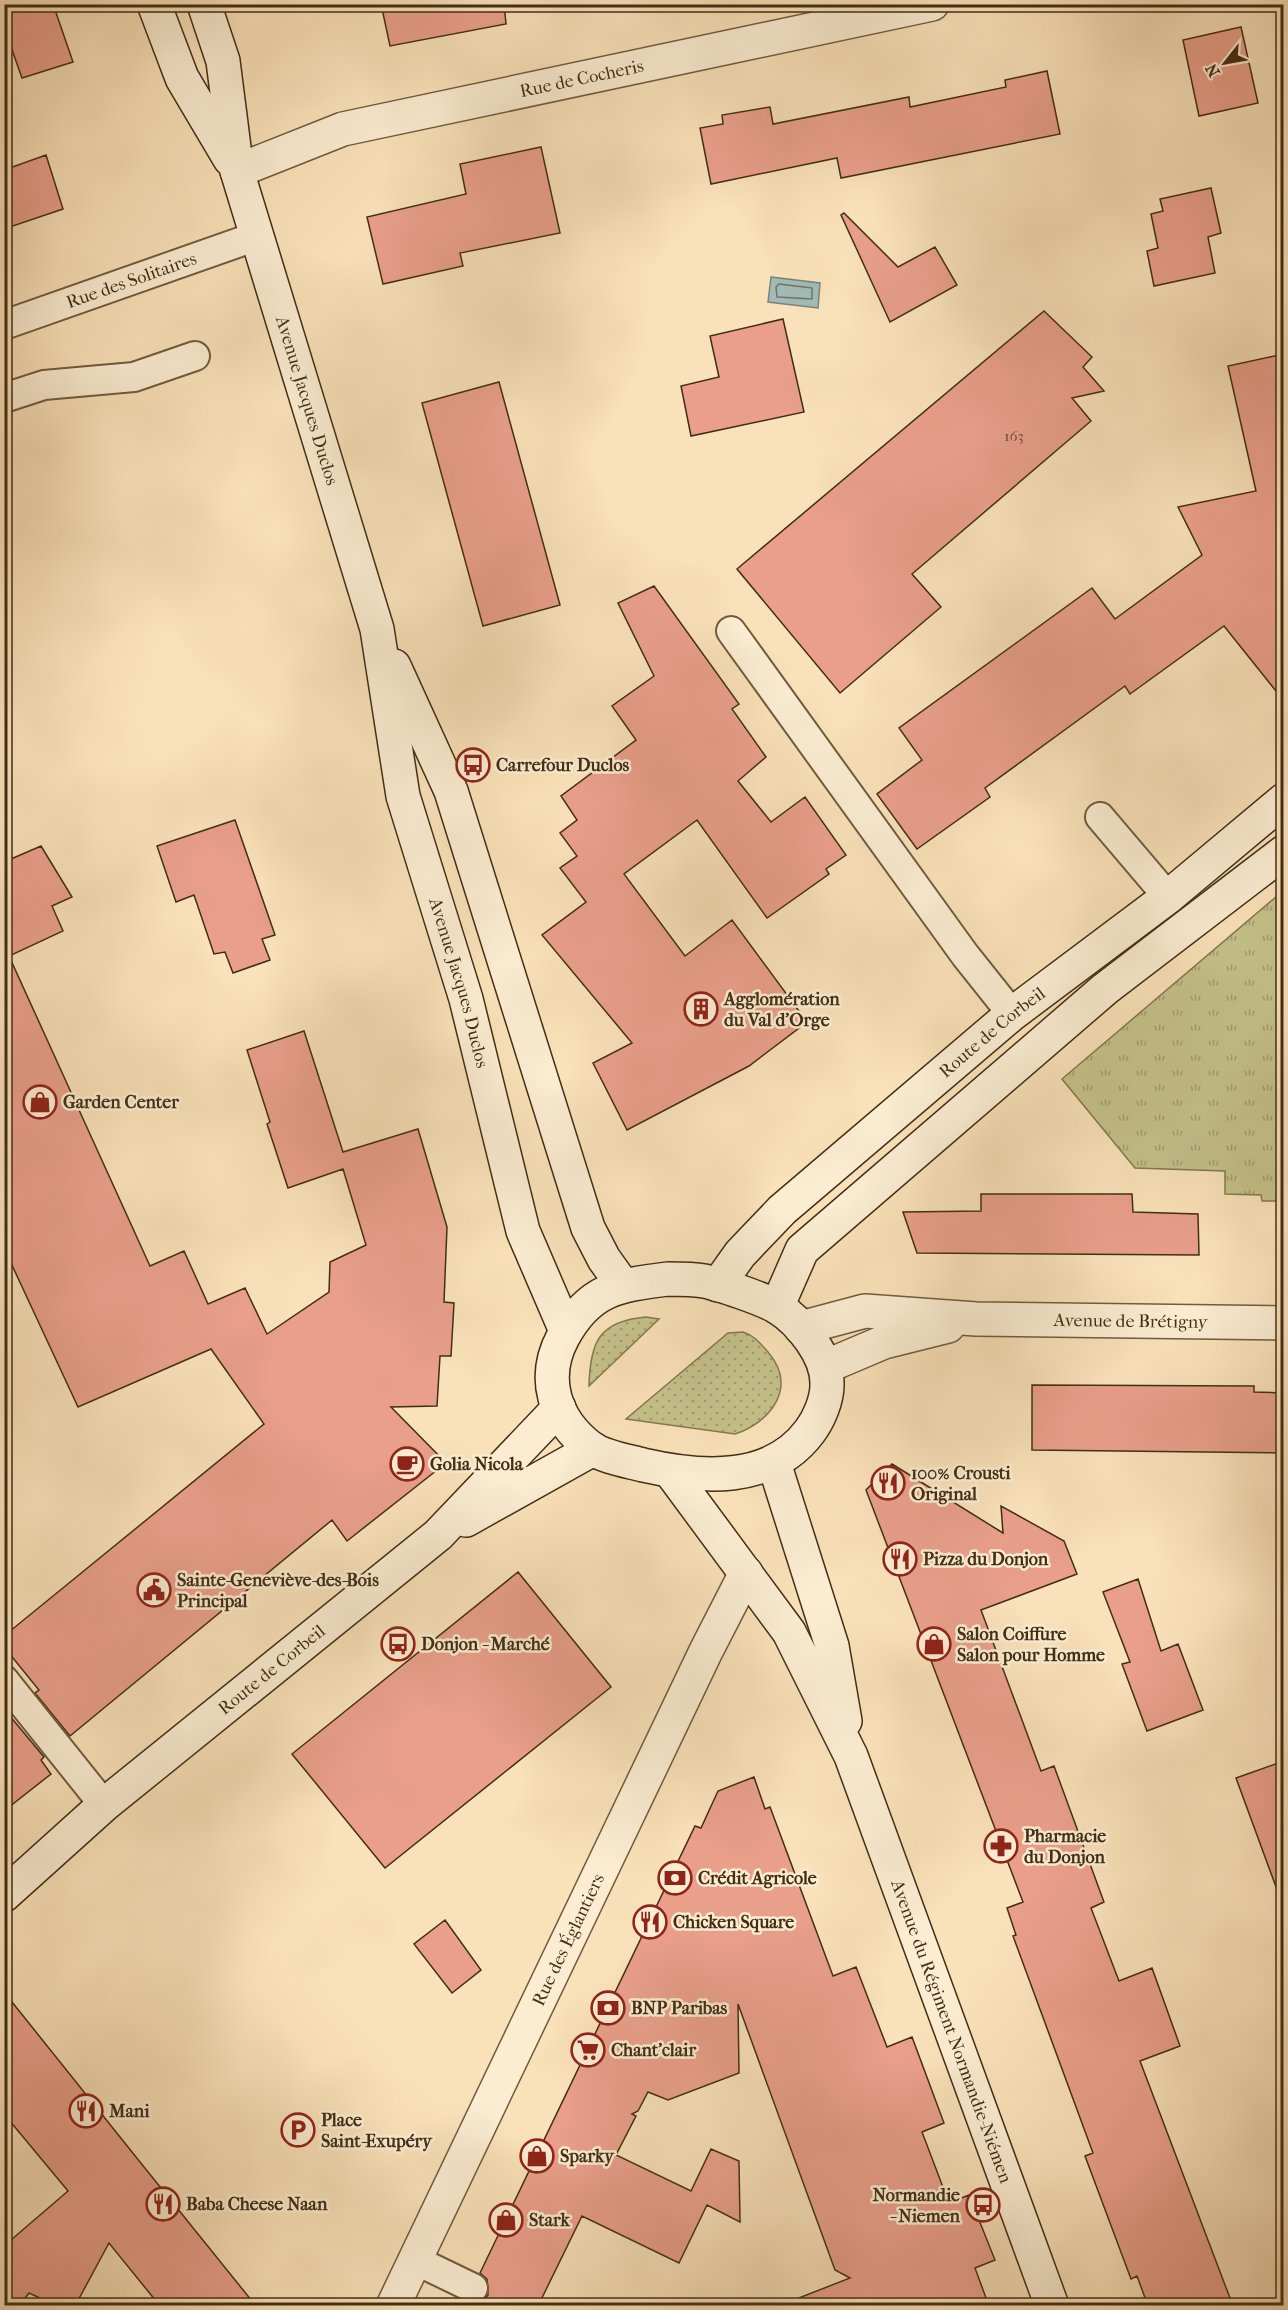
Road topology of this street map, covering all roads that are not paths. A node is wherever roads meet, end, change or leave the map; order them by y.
1 (154, 4) edge
2 (204, 4) edge
3 (932, 4) edge
4 (237, 171) junction
5 (257, 236) junction
6 (4, 325) edge
7 (195, 356) dead end
8 (4, 398) edge
9 (377, 629) junction
10 (731, 631) dead end
11 (1284, 800) edge
12 (1100, 817) dead end
13 (1284, 852) edge
14 (1168, 897) junction
15 (1012, 1014) junction
16 (622, 1284) junction
17 (718, 1285) junction
18 (777, 1307) junction
19 (976, 1319) junction
20 (1284, 1323) edge
21 (801, 1328) junction
22 (566, 1331) junction
23 (825, 1367) junction
24 (558, 1408) junction
25 (593, 1449) junction
26 (774, 1463) junction
27 (670, 1471) junction
28 (438, 1535) junction
29 (746, 1573) junction
30 (4, 1680) edge
31 (851, 1756) junction
32 (104, 1805) junction
33 (4, 1866) edge
34 (4, 1895) edge
35 (415, 2260) junction
36 (473, 2288) dead end
37 (393, 2306) edge
38 (1052, 2306) edge

1 - 4 main road, Avenue Jacques Duclos
2 - 4 main road, Avenue Jacques Duclos
3 - 4 main road, Rue de Cocheris
4 - 5 main road, Avenue Jacques Duclos
5 - 6 lane, Rue des Solitaires
5 - 9 main road, Avenue Jacques Duclos
7 - 8 lane
9 - 16 main road, Avenue Jacques Duclos
9 - 22 main road, Avenue Jacques Duclos
10 - 15 lane
11 - 14 main road, Route de Corbeil
12 - 14 lane
13 - 18 main road
14 - 15 main road, Route de Corbeil
15 - 17 main road, Route de Corbeil
16 - 17 main road
16 - 22 main road
17 - 18 main road
18 - 21 main road
19 - 20 main road, Avenue de Brétigny
19 - 21 main road, Avenue de Brétigny
19 - 23 main road, Avenue de Brétigny
21 - 23 main road
22 - 24 main road
23 - 26 main road
24 - 25 main road
24 - 28 main road, Route de Corbeil
25 - 27 main road
25 - 28 main road, Route de Corbeil
26 - 27 main road
26 - 31 main road, Avenue du Régiment Normandie-Niémen
27 - 29 main road, Avenue du Régiment Normandie-Niémen
28 - 32 main road, Route de Corbeil
29 - 31 main road, Avenue du Régiment Normandie-Niémen
29 - 35 main road, Rue des Églantiers
30 - 32 lane
31 - 38 main road, Avenue du Régiment Normandie-Niémen
32 - 33 main road, Route de Corbeil
32 - 34 main road, Route de Corbeil
35 - 36 lane
35 - 37 main road, Rue des Églantiers

